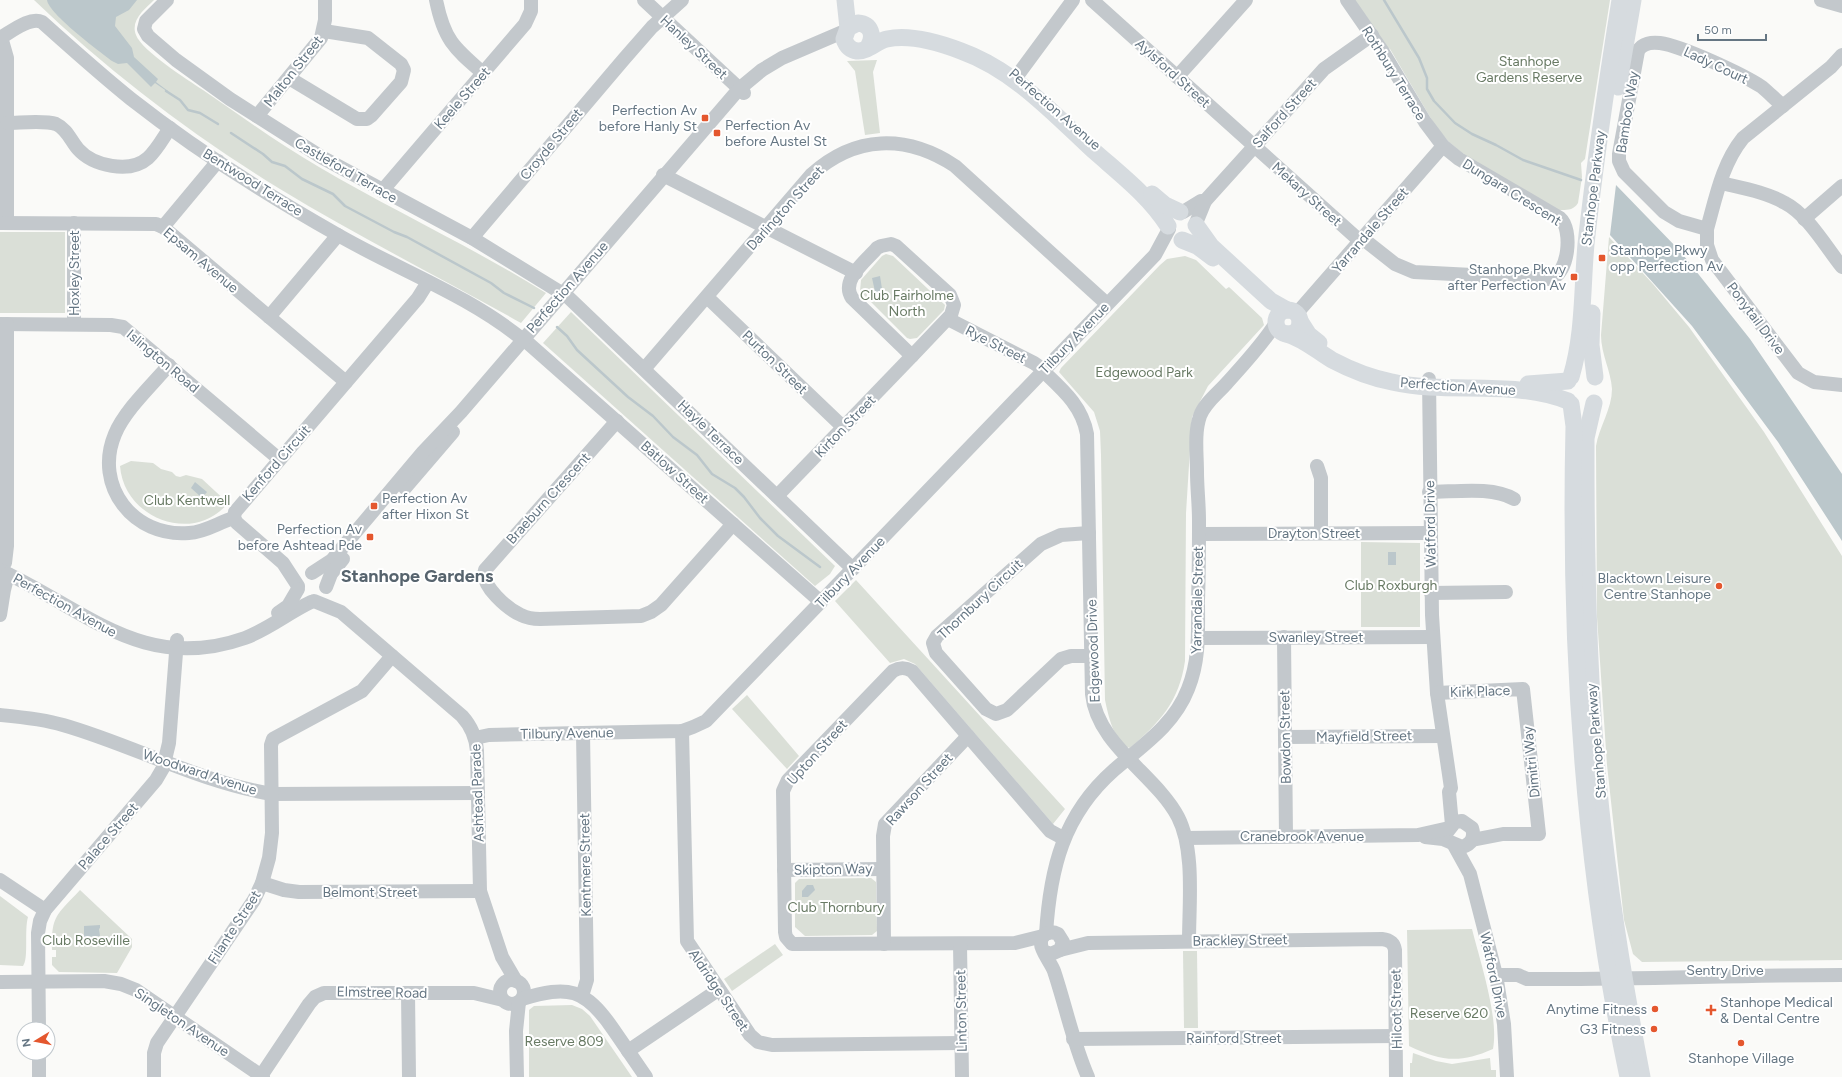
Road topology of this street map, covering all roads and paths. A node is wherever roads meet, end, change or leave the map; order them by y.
1 (167, 0) edge
2 (324, 0) edge
3 (436, 0) edge
4 (531, 0) edge
5 (644, 0) edge
6 (682, 0) edge
7 (845, 0) edge
8 (853, 0) edge
9 (1073, 0) edge
10 (1092, 0) edge
11 (1246, 0) edge
12 (1347, 0) edge
13 (1620, 0) edge
14 (1633, 0) edge
15 (1831, 3) edge
16 (1842, 14) edge
17 (662, 17) junction
18 (866, 26) junction
19 (847, 30) junction
20 (324, 31) junction
21 (1372, 35) junction
22 (1, 38) edge
23 (1643, 45) joint
24 (868, 47) junction
25 (851, 49) junction
26 (1842, 55) edge
27 (483, 74) junction
28 (1016, 77) junction
29 (1177, 77) junction
30 (289, 78) junction
31 (742, 91) junction
32 (1783, 106) junction
33 (257, 116) junction
34 (7, 123) junction
35 (170, 128) junction
36 (1254, 146) junction
37 (1442, 146) junction
38 (218, 161) junction
39 (666, 177) junction
40 (1721, 182) junction
41 (1842, 186) edge
42 (382, 191) junction
43 (1189, 218) junction
44 (1804, 219) junction
45 (74, 222) junction
46 (4, 223) edge
47 (163, 227) junction
48 (766, 227) junction
49 (1707, 229) junction
50 (1175, 234) junction
51 (338, 235) junction
52 (472, 238) junction
53 (1361, 240) junction
54 (1842, 267) edge
55 (856, 273) junction
56 (428, 282) junction
57 (565, 294) junction
58 (707, 297) junction
59 (1107, 304) junction
60 (269, 317) junction
61 (948, 319) junction
62 (1287, 322) junction
63 (3, 324) edge
64 (74, 324) junction
65 (525, 341) junction
66 (912, 356) junction
67 (169, 365) junction
68 (645, 368) junction
69 (1044, 370) junction
70 (1595, 377) junction
71 (1570, 379) junction
72 (346, 382) junction
73 (1428, 383) junction
74 (1842, 385) edge
75 (1569, 402) junction
76 (1594, 403) junction
77 (617, 421) junction
78 (4, 426) edge
79 (843, 427) junction
80 (279, 459) junction
81 (1317, 466) dead end
82 (1430, 492) junction
83 (777, 496) junction
84 (1514, 500) dead end
85 (234, 518) junction
86 (733, 524) junction
87 (1089, 533) junction
88 (1321, 533) junction
89 (1430, 533) junction
90 (1199, 534) junction
91 (283, 563) junction
92 (3, 567) edge
93 (853, 569) junction
94 (311, 573) junction
95 (298, 587) junction
96 (326, 588) junction
97 (1506, 592) dead end
98 (1431, 593) junction
99 (313, 602) junction
100 (821, 602) junction
101 (341, 612) junction
102 (0, 615) edge
103 (1284, 637) junction
104 (1433, 637) junction
105 (1198, 638) junction
106 (177, 644) junction
107 (392, 656) junction
108 (1091, 656) junction
109 (1523, 689) joint
110 (1437, 693) junction
111 (0, 715) edge
112 (682, 730) junction
113 (583, 733) junction
114 (968, 736) junction
115 (1442, 736) junction
116 (1285, 737) junction
117 (475, 738) junction
118 (1128, 758) junction
119 (166, 761) junction
120 (1451, 788) junction
121 (478, 793) junction
122 (272, 794) junction
123 (1468, 823) junction
124 (1451, 826) junction
125 (1503, 834) junction
126 (1418, 835) junction
127 (1286, 836) junction
128 (1063, 838) junction
129 (1186, 838) junction
130 (1471, 842) junction
131 (1453, 844) junction
132 (883, 869) junction
133 (784, 870) junction
134 (1470, 874) junction
135 (0, 880) edge
136 (262, 883) junction
137 (480, 892) junction
138 (45, 910) junction
139 (1189, 941) junction
140 (1391, 942) joint
141 (1052, 943) junction
142 (884, 944) junction
143 (960, 944) junction
144 (1842, 970) edge
145 (1616, 974) junction
146 (1496, 975) junction
147 (1842, 975) edge
148 (0, 982) edge
149 (39, 982) junction
150 (511, 983) junction
151 (718, 990) junction
152 (549, 992) junction
153 (408, 993) junction
154 (474, 993) junction
155 (582, 996) junction
156 (512, 1001) junction
157 (176, 1016) junction
158 (39, 1021) edge
159 (1396, 1036) junction
160 (1073, 1039) junction
161 (961, 1043) junction
162 (628, 1051) junction
163 (39, 1061) edge
164 (262, 1076) edge
165 (40, 1077) edge
166 (154, 1077) edge
167 (409, 1077) edge
168 (517, 1077) edge
169 (646, 1077) edge
170 (962, 1077) edge
171 (1088, 1077) edge
172 (1396, 1077) edge
173 (1507, 1077) edge
174 (1628, 1077) edge
175 (1642, 1077) edge

1 - 33 street, Castleford Terrace
2 - 20 street, Malton Street
3 - 27 street
4 - 27 street, Keele Street
5 - 17 street, Hanley Street
6 - 17 street, Croyde Street
7 - 19 main road
8 - 18 main road
9 - 28 street
10 - 29 street, Aylsford Street
11 - 29 street
12 - 21 street, Rothbury Terrace
13 - 71 main road, Stanhope Parkway
14 - 70 main road, Stanhope Parkway
15 - 16 street
17 - 31 street, Hanley Street
17 - 52 street, Croyde Street
18 - 19 main road
18 - 24 main road
18 - 28 main road, Perfection Avenue
19 - 25 main road
19 - 31 street, Perfection Avenue
20 - 30 street, Malton Street
20 - 30 street
21 - 36 street, Salford Street
21 - 37 street, Rothbury Terrace
22 - 34 street
22 - 35 street, Bentwood Terrace
23 - 32 street, Lady Court
23 - 49 street, Bamboo Way
24 - 25 main road
24 - 28 main road, Perfection Avenue
25 - 31 street, Perfection Avenue
26 - 32 street, Ponytail Drive
27 - 42 street, Keele Street
28 - 43 main road, Perfection Avenue
28 - 50 main road, Perfection Avenue
29 - 36 street, Aylsford Street
30 - 33 street, Malton Street
31 - 39 street, Perfection Avenue
32 - 40 street, Ponytail Drive
33 - 42 street, Castleford Terrace
34 - 35 street
34 - 46 street
35 - 38 street, Bentwood Terrace
36 - 43 street, Salford Street
36 - 53 street, Mekary Street
37 - 53 street, Yarrandale Street
37 - 53 street, Dungara Crescent
38 - 47 street
38 - 51 street, Bentwood Terrace
39 - 48 street
39 - 57 street, Perfection Avenue
40 - 44 street
40 - 49 street, Ponytail Drive
41 - 44 street
42 - 52 street, Castleford Terrace
43 - 50 main road
43 - 50 main road
43 - 62 main road, Perfection Avenue
44 - 54 street
45 - 46 street, Epsam Avenue
45 - 47 street, Epsam Avenue
45 - 64 street, Hoxley Street
47 - 60 street, Epsam Avenue
48 - 55 street
48 - 58 street, Darlington Street
48 - 59 street, Darlington Street
49 - 74 street, Ponytail Drive
50 - 59 street, Tilbury Avenue
50 - 62 main road, Perfection Avenue
51 - 56 street, Bentwood Terrace
51 - 60 street
52 - 57 street, Castleford Terrace
53 - 62 street, Yarrandale Street
55 - 61 street
55 - 66 street
56 - 65 street, Bentwood Terrace
56 - 72 street, Kenford Circuit
57 - 65 street, Perfection Avenue
57 - 68 street, Hayle Terrace
58 - 68 street, Darlington Street
58 - 79 street, Purton Street
59 - 69 street, Tilbury Avenue
60 - 72 street, Epsam Avenue
61 - 66 street, Kirton Street
61 - 69 street, Rye Street
62 - 73 main road, Perfection Avenue
62 - 90 street, Yarrandale Street
63 - 64 street, Islington Road
63 - 78 street
64 - 67 street, Islington Road
65 - 77 street, Batlow Street
65 - 94 street, Perfection Avenue
65 - 96 street, Perfection Avenue
66 - 79 street, Kirton Street
67 - 80 street, Islington Road
67 - 85 street, Kenford Circuit
68 - 83 street, Hayle Terrace
69 - 87 street, Edgewood Drive
69 - 93 street, Tilbury Avenue
70 - 71 main road
70 - 76 main road
71 - 73 main road, Perfection Avenue
71 - 75 main road
72 - 80 street, Kenford Circuit
73 - 75 main road, Perfection Avenue
73 - 82 street, Watford Drive
75 - 76 main road
75 - 145 main road, Stanhope Parkway
76 - 145 main road, Stanhope Parkway
77 - 86 street, Batlow Street
77 - 86 street, Braeburn Crescent
78 - 92 street
79 - 83 street, Kirton Street
80 - 85 street, Kenford Circuit
81 - 88 street
82 - 84 street
82 - 89 street, Watford Drive
83 - 93 street, Hayle Terrace
85 - 91 street
86 - 100 street, Batlow Street
87 - 108 street, Edgewood Drive
87 - 108 street, Thornbury Circuit
88 - 89 street, Drayton Street
88 - 90 street, Drayton Street
89 - 98 street, Watford Drive
90 - 105 street, Yarrandale Street
91 - 94 street
91 - 95 street
92 - 102 street
92 - 106 street, Perfection Avenue
93 - 100 street, Tilbury Avenue
94 - 95 street
94 - 96 street
95 - 99 street
95 - 106 street, Perfection Avenue
96 - 99 street
96 - 101 street, Ashtead Parade
97 - 98 street
98 - 104 street, Watford Drive
99 - 101 street, Ashtead Parade
99 - 106 street, Perfection Avenue
100 - 112 street, Tilbury Avenue
101 - 107 street, Ashtead Parade
103 - 104 street, Swanley Street
103 - 105 street, Swanley Street
103 - 116 street, Bowdon Street
104 - 110 street, Watford Drive
105 - 118 street, Yarrandale Street
106 - 119 street, Palace Street
107 - 117 street, Ashtead Parade
107 - 122 street, Filante Street
108 - 118 street, Edgewood Drive
109 - 110 street, Kirk Place
109 - 125 street, Dimitri Way
110 - 115 street, Watford Drive
111 - 119 street, Woodward Avenue
112 - 113 street, Tilbury Avenue
112 - 151 street, Aldridge Street
113 - 117 street, Tilbury Avenue
113 - 155 street, Kentmere Street
114 - 128 street, Upton Street
114 - 132 street, Rawson Street
114 - 133 street, Upton Street
115 - 116 street, Mayfield Street
115 - 120 street, Watford Drive
116 - 127 street, Bowdon Street
117 - 121 street, Ashtead Parade
118 - 128 street, Yarrandale Street
118 - 129 street, Edgewood Drive
119 - 122 street, Woodward Avenue
119 - 138 street, Palace Street
120 - 123 street, Watford Drive
120 - 124 street, Watford Drive
121 - 122 street, Woodward Avenue
121 - 137 street, Ashtead Parade
122 - 136 street, Filante Street
123 - 124 street
123 - 125 street
123 - 130 street
124 - 126 street, Cranebrook Avenue
124 - 131 street
125 - 130 street
126 - 127 street, Cranebrook Avenue
126 - 131 street, Cranebrook Avenue
127 - 129 street, Cranebrook Avenue
128 - 141 street, Yarrandale Street
129 - 139 street, Edgewood Drive
130 - 131 street
130 - 134 street, Watford Drive
131 - 134 street, Watford Drive
132 - 133 street, Skipton Way
132 - 142 street, Rawson Street
133 - 142 street, Upton Street
134 - 146 street, Watford Drive
135 - 138 street
136 - 137 street, Belmont Street
136 - 157 street, Filante Street
137 - 150 street, Ashtead Parade
138 - 149 street, Palace Street
139 - 140 street, Brackley Street
139 - 141 street, Brackley Street
140 - 159 street, Hilcot Street
141 - 143 street, Upton Street
141 - 160 street, Yarrandale Street
142 - 143 street, Upton Street
143 - 161 street, Linton Street
144 - 145 street, Sentry Drive
145 - 146 street
145 - 147 street, Sentry Drive
145 - 174 main road, Stanhope Parkway
145 - 175 main road, Stanhope Parkway
146 - 173 street, Watford Drive
148 - 149 street, Singleton Avenue
149 - 157 street, Singleton Avenue
149 - 158 street, Palace Street
150 - 152 street
150 - 154 street, Elmstree Road
150 - 156 street
150 - 156 street
151 - 161 street, Aldridge Street
151 - 162 street
152 - 155 street
152 - 156 street
153 - 154 street, Elmstree Road
153 - 164 street, Elmstree Road
153 - 167 street
154 - 156 street, Elmstree Road
155 - 162 street
156 - 168 street
157 - 164 street, Singleton Avenue
157 - 166 street, Filante Street
159 - 160 street, Rainford Street
159 - 172 street, Hilcot Street
160 - 171 street, Yarrandale Street
161 - 170 street, Linton Street
162 - 169 street
163 - 165 street

